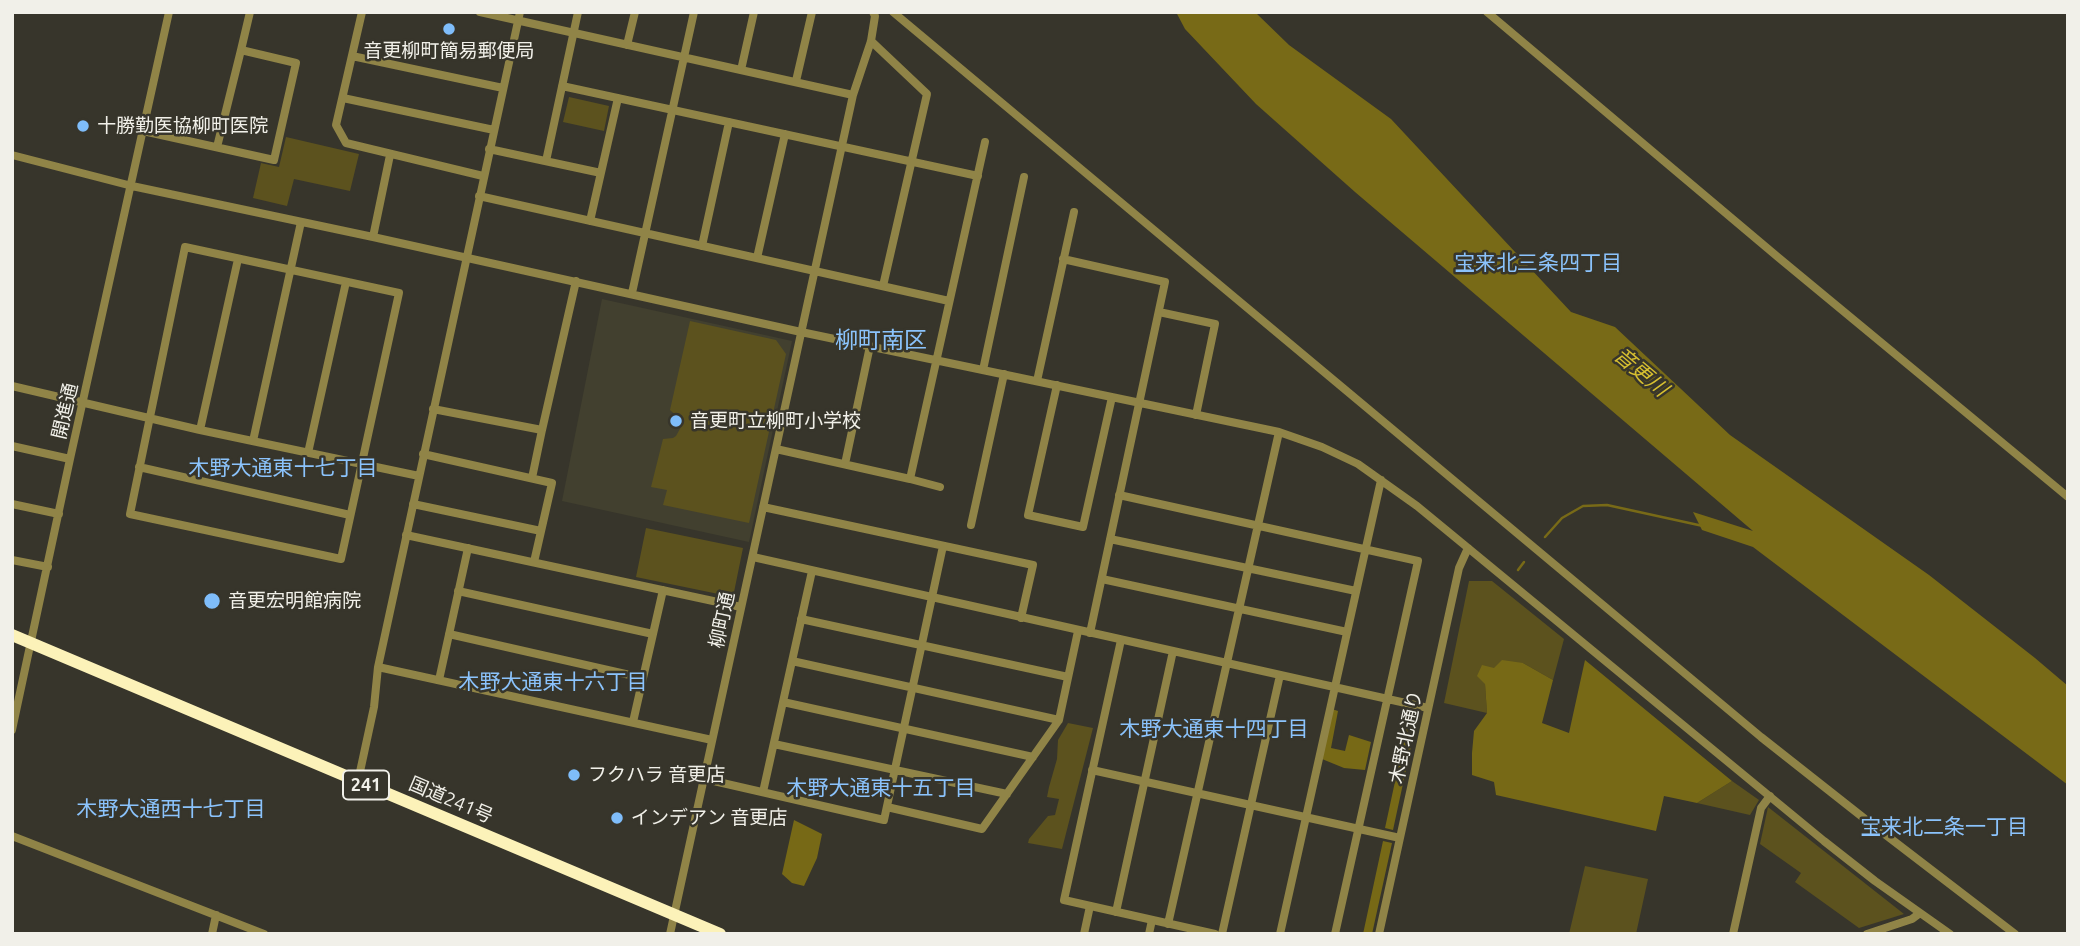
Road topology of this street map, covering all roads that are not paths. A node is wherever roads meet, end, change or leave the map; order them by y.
1 (169, 12) edge
2 (250, 12) edge
3 (362, 12) edge
4 (480, 12) edge
5 (578, 12) edge
6 (635, 12) edge
7 (694, 12) edge
8 (754, 12) edge
9 (811, 12) edge
10 (873, 12) edge
11 (893, 12) edge
12 (1487, 12) edge
13 (519, 16) edge
14 (574, 34) junction
15 (871, 41) junction
16 (627, 45) junction
17 (241, 50) junction
18 (352, 56) junction
19 (684, 58) junction
20 (741, 70) junction
21 (796, 81) junction
22 (562, 86) junction
23 (503, 88) junction
24 (853, 95) junction
25 (618, 98) junction
26 (343, 99) junction
27 (673, 110) junction
28 (729, 122) junction
29 (494, 130) junction
30 (143, 131) junction
31 (785, 134) junction
32 (985, 142) dead end
33 (842, 146) junction
34 (218, 147) junction
35 (489, 149) junction
36 (12, 155) edge
37 (390, 155) junction
38 (546, 161) junction
39 (911, 161) junction
40 (601, 173) junction
41 (483, 176) junction
42 (978, 176) junction
43 (1024, 177) dead end
44 (132, 186) junction
45 (479, 196) junction
46 (1074, 212) dead end
47 (590, 221) junction
48 (301, 222) junction
49 (646, 233) junction
50 (373, 237) junction
51 (702, 246) junction
52 (466, 257) junction
53 (757, 258) junction
54 (238, 259) junction
55 (1063, 259) junction
56 (291, 270) junction
57 (815, 271) junction
58 (576, 281) junction
59 (346, 282) junction
60 (883, 286) junction
61 (632, 293) junction
62 (949, 301) junction
63 (1159, 312) junction
64 (801, 331) junction
65 (870, 346) junction
66 (937, 360) junction
67 (983, 370) junction
68 (1004, 374) junction
69 (1037, 381) junction
70 (1057, 385) junction
71 (12, 386) edge
72 (1112, 397) junction
73 (1139, 402) junction
74 (83, 403) junction
75 (433, 409) junction
76 (1196, 415) junction
77 (150, 418) junction
78 (200, 430) junction
79 (542, 430) junction
80 (1279, 432) junction
81 (253, 441) junction
82 (12, 446) edge
83 (776, 449) junction
84 (308, 453) junction
85 (423, 454) junction
86 (70, 459) junction
87 (362, 464) junction
88 (845, 464) junction
89 (139, 467) junction
90 (418, 476) junction
91 (532, 478) junction
92 (910, 479) junction
93 (1381, 480) junction
94 (940, 487) dead end
95 (1119, 495) junction
96 (2068, 497) edge
97 (12, 504) edge
98 (412, 504) junction
99 (764, 507) junction
100 (59, 514) junction
101 (350, 515) junction
102 (971, 524) dead end
103 (1258, 526) junction
104 (541, 531) junction
105 (406, 535) junction
106 (1110, 539) junction
107 (943, 546) junction
108 (468, 548) junction
109 (1468, 548) junction
110 (1366, 550) junction
111 (752, 557) junction
112 (12, 560) edge
113 (534, 562) junction
114 (48, 567) junction
115 (1248, 568) junction
116 (812, 571) junction
117 (1102, 579) junction
118 (663, 590) junction
119 (458, 591) junction
120 (1356, 591) junction
121 (932, 598) junction
122 (741, 607) junction
123 (1239, 608) junction
124 (1021, 618) junction
125 (801, 619) junction
126 (1078, 631) junction
127 (1347, 632) junction
128 (1090, 633) junction
129 (449, 634) junction
130 (653, 634) junction
131 (12, 635) edge
132 (1121, 640) junction
133 (31, 644) junction
134 (922, 645) junction
135 (1173, 651) junction
136 (792, 661) junction
137 (1227, 663) junction
138 (378, 667) junction
139 (1280, 675) junction
140 (1069, 677) junction
141 (643, 678) junction
142 (439, 680) junction
143 (1335, 687) junction
144 (913, 688) junction
145 (1387, 698) junction
146 (783, 702) junction
147 (1428, 708) junction
148 (1059, 720) junction
149 (633, 722) junction
150 (12, 728) edge
151 (904, 729) junction
152 (712, 740) junction
153 (774, 744) junction
154 (1033, 757) junction
155 (895, 770) junction
156 (1092, 770) junction
157 (705, 779) junction
158 (358, 781) junction
159 (1144, 781) junction
160 (763, 792) junction
161 (1198, 793) junction
162 (1007, 794) junction
163 (1770, 796) junction
164 (1251, 805) junction
165 (887, 807) junction
166 (1306, 817) junction
167 (1358, 828) junction
168 (12, 836) edge
169 (1399, 838) junction
170 (1090, 906) junction
171 (1116, 912) junction
172 (1920, 913) junction
173 (674, 914) junction
174 (216, 915) junction
175 (1152, 920) junction
176 (1168, 923) junction
177 (1196, 932) edge
178 (212, 934) edge
179 (264, 934) edge
180 (670, 934) edge
181 (720, 934) edge
182 (1084, 934) edge
183 (1149, 934) edge
184 (1215, 934) edge
185 (1222, 934) edge
186 (1280, 934) edge
187 (1335, 934) edge
188 (1379, 934) edge
189 (1733, 934) edge
190 (1867, 934) edge
191 (1950, 934) edge
192 (2015, 934) edge

1 - 30 street, 開進通
2 - 17 street
3 - 18 street
4 - 13 street
5 - 14 street
6 - 16 street
7 - 19 street
8 - 20 street
9 - 21 street
10 - 15 street, 柳町通
11 - 192 street
12 - 96 street
13 - 14 street
13 - 23 street
14 - 16 street
14 - 22 street
15 - 24 street, 柳町通
15 - 39 street
16 - 19 street
17 - 34 street
17 - 34 street
18 - 23 street
18 - 26 street
19 - 20 street
19 - 27 street
20 - 21 street
21 - 24 street
22 - 25 street
22 - 38 street
23 - 29 street
24 - 33 street, 柳町通
25 - 27 street
25 - 40 street
26 - 29 street
26 - 37 street
27 - 28 street
27 - 49 street
28 - 31 street
28 - 51 street
29 - 35 street
30 - 34 street
30 - 44 street, 開進通
31 - 33 street
31 - 53 street
32 - 42 street
33 - 39 street
33 - 57 street, 柳町通
35 - 38 street
35 - 41 street
36 - 44 street
37 - 41 street
37 - 50 street
38 - 40 street
39 - 42 street
39 - 60 street
40 - 47 street
41 - 45 street
42 - 62 street
43 - 67 street
44 - 48 street
44 - 74 street, 開進通
45 - 47 street
45 - 52 street
46 - 55 street
47 - 49 street
48 - 50 street
48 - 56 street
49 - 51 street
49 - 61 street
50 - 52 street
51 - 53 street
52 - 58 street
52 - 75 street
53 - 57 street
54 - 56 street
54 - 77 street
54 - 78 street
55 - 63 street
55 - 69 street
56 - 59 street
56 - 81 street
57 - 60 street
57 - 64 street, 柳町通
58 - 61 street
58 - 79 street
59 - 84 street
59 - 87 street
60 - 62 street
61 - 64 street
62 - 66 street
63 - 73 street
63 - 76 street
64 - 65 street
64 - 83 street, 柳町通
65 - 66 street
65 - 88 street
66 - 67 street
66 - 92 street
67 - 68 street
68 - 69 street
68 - 102 street
69 - 70 street
70 - 72 street
70 - 72 street
71 - 74 street
72 - 73 street
73 - 76 street
73 - 95 street
74 - 77 street
74 - 86 street, 開進通
75 - 79 street
75 - 85 street
76 - 80 street
77 - 78 street
77 - 89 street
78 - 81 street
79 - 91 street
80 - 93 street
80 - 103 street
81 - 84 street
82 - 86 street
83 - 88 street
83 - 99 street, 柳町通
84 - 87 street
85 - 90 street
85 - 91 street
86 - 100 street, 開進通
87 - 90 street
87 - 101 street
88 - 92 street
89 - 101 street
89 - 101 street
90 - 98 street
91 - 104 street
92 - 94 street
93 - 109 street
93 - 110 street
95 - 103 street
95 - 106 street
97 - 100 street
98 - 104 street
98 - 105 street
99 - 107 street
99 - 111 street, 柳町通
100 - 114 street, 開進通
103 - 110 street
103 - 115 street
104 - 113 street
105 - 108 street
105 - 138 street
106 - 115 street
106 - 117 street
107 - 121 street
107 - 124 street
108 - 113 street
108 - 119 street
109 - 147 street, 木野北通り
109 - 163 street
110 - 120 street
110 - 145 street
111 - 116 street
111 - 122 street, 柳町通
112 - 114 street
113 - 118 street
114 - 133 street, 開進通
115 - 120 street
115 - 123 street
116 - 121 street
116 - 125 street
117 - 123 street
117 - 128 street
118 - 122 street
118 - 130 street
119 - 129 street
119 - 130 street
120 - 127 street
121 - 124 street
121 - 134 street
122 - 152 street, 柳町通
123 - 127 street
123 - 137 street
124 - 126 street
125 - 134 street
125 - 136 street
126 - 128 street
126 - 140 street
127 - 143 street
128 - 132 street
129 - 141 street
129 - 142 street
130 - 141 street
131 - 133 highway, 国道241号 / 241
132 - 135 street
132 - 156 street
133 - 150 street, 開進通
133 - 158 highway, 国道241号 / 241
134 - 140 street
134 - 144 street
135 - 137 street
135 - 159 street
136 - 144 street
136 - 146 street
137 - 139 street
137 - 161 street
138 - 142 street
138 - 158 street
139 - 143 street
139 - 164 street
140 - 148 street
141 - 149 street
142 - 149 street
143 - 145 street
143 - 166 street
144 - 148 street
144 - 151 street
145 - 147 street
145 - 167 street
146 - 151 street
146 - 153 street
147 - 169 street, 木野北通り
148 - 154 street
149 - 152 street
151 - 154 street
151 - 155 street
152 - 157 street, 柳町通
153 - 155 street
153 - 160 street
154 - 162 street
155 - 162 street
155 - 165 street
156 - 159 street
156 - 170 street
157 - 160 street
157 - 173 street, 柳町通
158 - 173 highway, 国道241号 / 241
159 - 161 street
159 - 171 street
160 - 165 street
161 - 164 street
161 - 176 street
162 - 165 street
163 - 172 street
163 - 189 street
164 - 166 street
164 - 185 street
166 - 167 street
166 - 186 street
167 - 169 street
167 - 187 street
168 - 174 street
169 - 188 street, 木野北通り
170 - 171 street
170 - 182 street
171 - 175 street
172 - 190 street
172 - 191 street
173 - 180 street, 柳町通
173 - 181 highway, 国道241号 / 241
174 - 178 street
174 - 179 street
175 - 176 street
175 - 183 street
176 - 177 street
177 - 184 street

